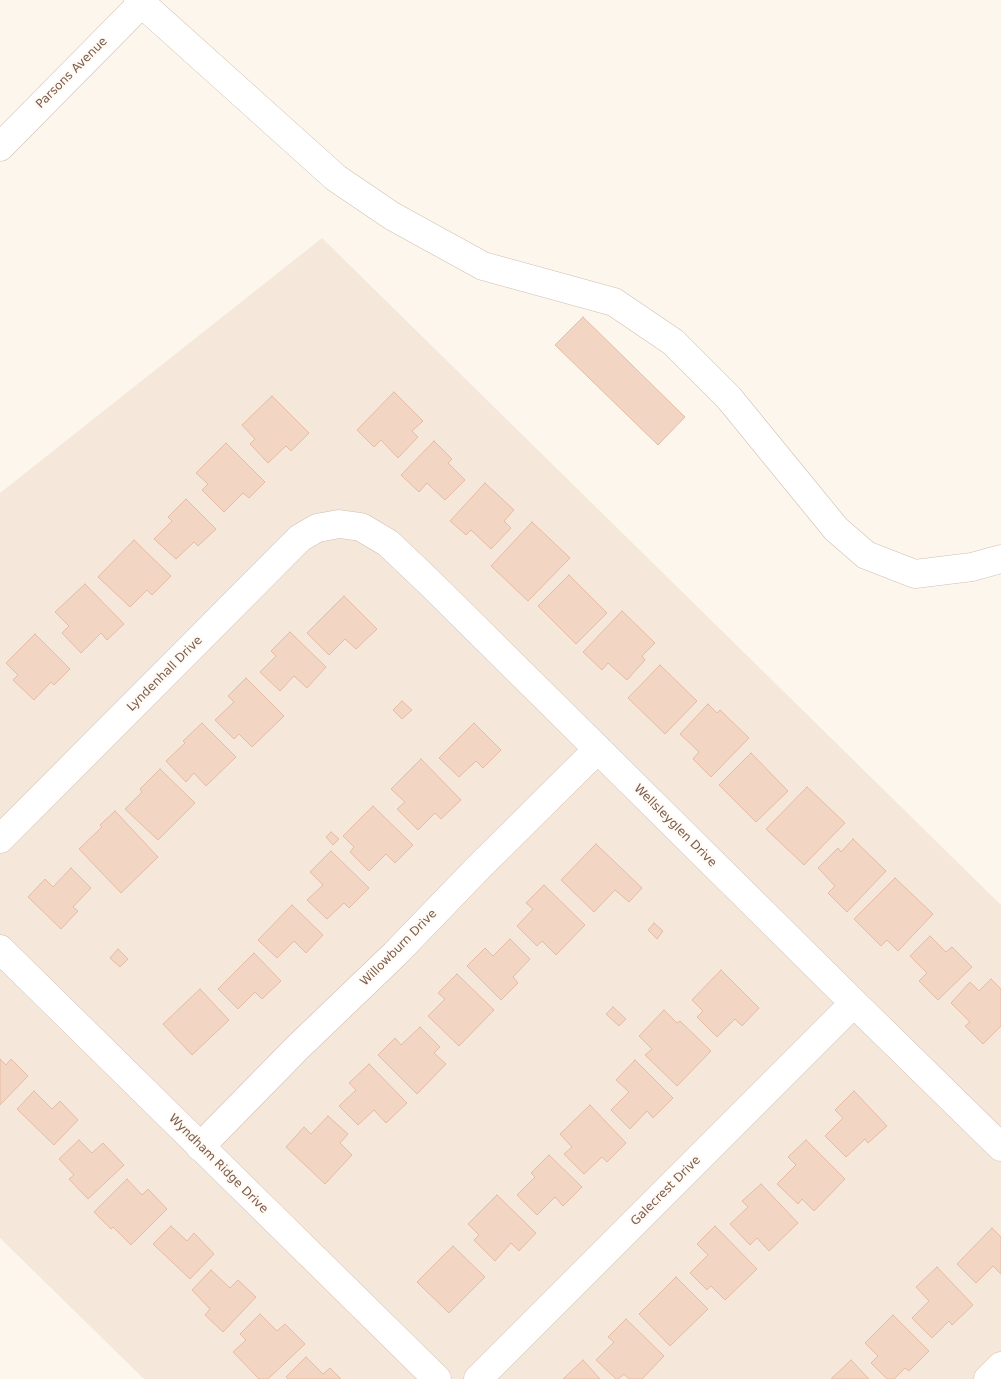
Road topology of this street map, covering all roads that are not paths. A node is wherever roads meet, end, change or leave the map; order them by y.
1 (142, 1) edge
2 (0, 146) edge
3 (338, 524) joint
4 (1001, 559) edge
5 (598, 749) junction
6 (0, 839) edge
7 (0, 950) edge
8 (854, 1003) junction
9 (200, 1147) junction
10 (1001, 1147) edge
11 (1001, 1366) edge
12 (437, 1379) edge
13 (478, 1379) edge
14 (988, 1379) edge

1 - 2 street, Parsons Avenue
1 - 4 street
3 - 5 street, Wellsleyglen Drive
3 - 6 street, Lyndenhall Drive
5 - 8 street, Wellsleyglen Drive
5 - 9 street, Willowburn Drive
7 - 9 street, Wyndham Ridge Drive
8 - 10 street, Wellsleyglen Drive
8 - 13 street, Galecrest Drive
9 - 12 street, Wyndham Ridge Drive
11 - 14 street

